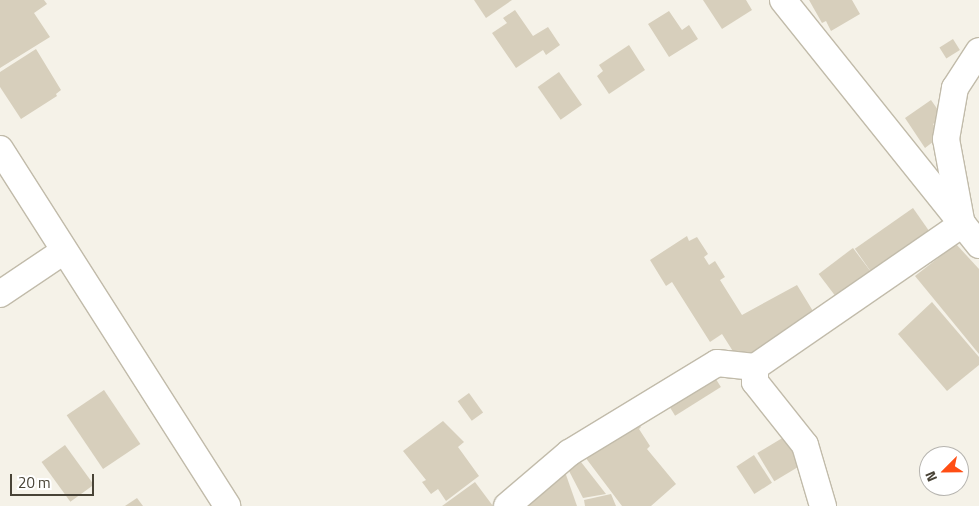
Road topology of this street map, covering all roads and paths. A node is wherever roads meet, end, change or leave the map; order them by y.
1 (783, 0) edge
2 (979, 51) edge
3 (0, 149) edge
4 (962, 224) junction
5 (979, 245) edge
6 (64, 251) junction
7 (0, 294) edge
8 (755, 367) junction
9 (227, 506) edge
10 (507, 506) edge
11 (823, 506) edge

1 - 4 street
2 - 4 street
3 - 6 street
4 - 5 street
4 - 8 street
6 - 7 street
6 - 9 street
8 - 10 street
8 - 11 street

